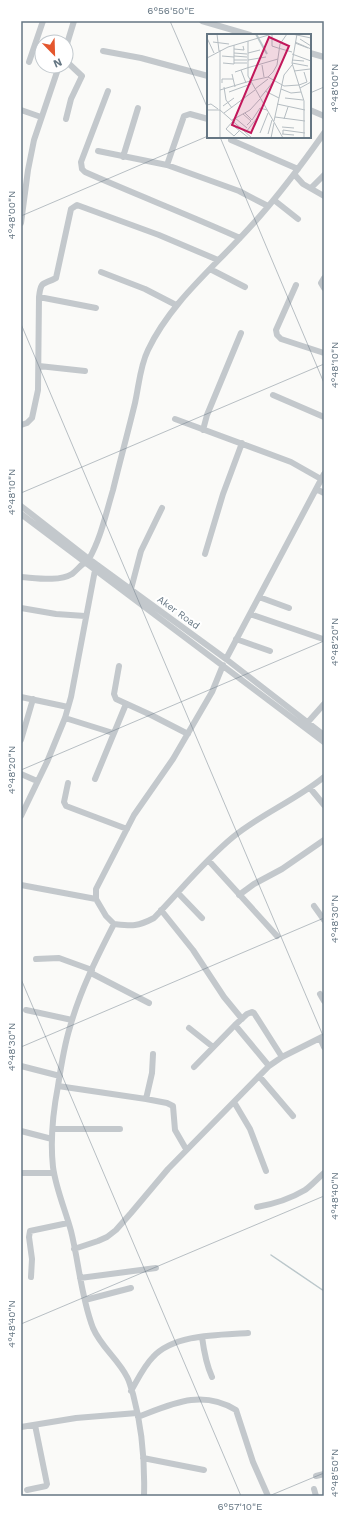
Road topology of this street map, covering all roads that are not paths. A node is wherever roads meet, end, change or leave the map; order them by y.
1 (43, 21) edge
2 (74, 21) edge
3 (202, 21) edge
4 (70, 34) edge
5 (247, 34) edge
6 (103, 51) dead end
7 (311, 53) edge
8 (324, 57) edge
9 (30, 62) dead end
10 (74, 68) edge
11 (56, 74) edge
12 (207, 76) edge
13 (108, 92) dead end
14 (138, 108) dead end
15 (21, 110) edge
16 (311, 110) edge
17 (324, 116) edge
18 (41, 117) junction
19 (66, 119) dead end
20 (207, 119) edge
21 (324, 133) edge
22 (231, 140) dead end
23 (98, 151) dead end
24 (123, 157) junction
25 (167, 165) junction
26 (296, 171) junction
27 (324, 175) edge
28 (311, 188) junction
29 (324, 196) edge
30 (274, 200) junction
31 (268, 206) junction
32 (298, 219) dead end
33 (21, 223) edge
34 (240, 238) junction
35 (218, 260) junction
36 (210, 269) junction
37 (101, 272) dead end
38 (324, 278) edge
39 (296, 285) dead end
40 (245, 287) dead end
41 (324, 288) edge
42 (38, 297) junction
43 (176, 305) junction
44 (96, 308) dead end
45 (241, 333) dead end
46 (324, 353) edge
47 (39, 366) junction
48 (85, 371) dead end
49 (273, 395) dead end
50 (324, 417) edge
51 (175, 419) dead end
52 (21, 425) edge
53 (202, 430) junction
54 (242, 443) junction
55 (323, 477) edge
56 (316, 489) junction
57 (324, 493) edge
58 (21, 506) edge
59 (162, 508) dead end
60 (21, 514) edge
61 (59, 539) junction
62 (205, 554) dead end
63 (86, 561) junction
64 (95, 570) junction
65 (21, 577) edge
66 (131, 589) junction
67 (259, 597) junction
68 (21, 608) edge
69 (289, 608) dead end
70 (250, 614) junction
71 (85, 616) junction
72 (323, 639) dead end
73 (236, 640) junction
74 (270, 651) dead end
75 (224, 662) junction
76 (119, 666) dead end
77 (21, 697) edge
78 (32, 699) junction
79 (126, 704) junction
80 (324, 704) edge
81 (68, 707) junction
82 (65, 718) junction
83 (308, 722) junction
84 (113, 733) junction
85 (188, 734) junction
86 (324, 734) edge
87 (21, 740) edge
88 (324, 742) edge
89 (21, 774) edge
90 (324, 777) edge
91 (95, 779) dead end
92 (37, 781) junction
93 (68, 783) dead end
94 (310, 788) junction
95 (324, 805) edge
96 (21, 816) edge
97 (127, 829) junction
98 (324, 840) edge
99 (209, 861) junction
100 (21, 885) edge
101 (178, 894) junction
102 (239, 895) junction
103 (96, 899) junction
104 (314, 906) dead end
105 (161, 910) junction
106 (202, 918) dead end
107 (324, 920) edge
108 (114, 924) junction
109 (277, 936) dead end
110 (36, 959) dead end
111 (91, 971) junction
112 (320, 994) dead end
113 (324, 1001) edge
114 (148, 1003) dead end
115 (26, 1010) dead end
116 (242, 1019) junction
117 (72, 1020) junction
118 (235, 1025) junction
119 (189, 1028) dead end
120 (322, 1037) edge
121 (324, 1047) edge
122 (213, 1048) junction
123 (153, 1054) dead end
124 (282, 1057) junction
125 (21, 1066) edge
126 (269, 1066) junction
127 (194, 1067) dead end
128 (60, 1076) junction
129 (259, 1076) junction
130 (58, 1086) junction
131 (146, 1099) junction
132 (234, 1102) junction
133 (293, 1116) dead end
134 (53, 1129) junction
135 (120, 1129) dead end
136 (21, 1131) edge
137 (52, 1139) junction
138 (186, 1149) junction
139 (266, 1171) dead end
140 (21, 1173) edge
141 (54, 1173) junction
142 (324, 1173) edge
143 (257, 1207) dead end
144 (68, 1223) junction
145 (74, 1248) junction
146 (156, 1268) dead end
147 (31, 1277) dead end
148 (80, 1278) junction
149 (131, 1288) dead end
150 (85, 1300) junction
151 (248, 1333) dead end
152 (202, 1337) junction
153 (212, 1377) dead end
154 (131, 1391) junction
155 (138, 1415) junction
156 (35, 1425) junction
157 (21, 1427) edge
158 (143, 1458) junction
159 (204, 1470) dead end
160 (324, 1474) edge
161 (316, 1476) dead end
162 (314, 1489) dead end
163 (27, 1490) dead end
164 (146, 1495) edge
165 (268, 1496) edge
166 (316, 1496) edge

1 - 9 street
2 - 4 street
3 - 5 street
6 - 12 street
7 - 8 street
10 - 19 street
11 - 18 street
13 - 34 street
14 - 24 street
15 - 18 street
16 - 17 street
18 - 33 street
20 - 25 street
21 - 26 street
22 - 26 street
23 - 24 street
24 - 25 street
25 - 31 street
26 - 28 street
26 - 30 street
27 - 28 street
28 - 29 street
30 - 31 street
30 - 32 street
31 - 34 street
34 - 35 street
35 - 36 street
35 - 42 street
36 - 40 street
36 - 43 street
37 - 43 street
38 - 41 street
39 - 46 street
42 - 44 street
42 - 47 street
43 - 63 street
45 - 53 street
47 - 48 street
47 - 52 street
49 - 50 street
51 - 53 street
53 - 54 street
54 - 55 street
54 - 62 street
55 - 56 street
56 - 57 street
56 - 67 street
58 - 61 street, Aker Road
59 - 66 street
60 - 61 street, Aker Road
61 - 63 street, Aker Road
63 - 64 street, Aker Road
63 - 65 street
63 - 66 street, Aker Road
64 - 71 street
64 - 75 street, Aker Road
66 - 75 street, Aker Road
67 - 69 street
67 - 70 street
68 - 71 street
70 - 72 street
70 - 73 street
71 - 81 street
73 - 74 street
73 - 75 street
75 - 83 street, Aker Road
75 - 85 street
75 - 88 street, Aker Road
76 - 79 street
77 - 78 street
78 - 81 street
78 - 87 street
79 - 84 street
79 - 85 street
80 - 83 street
81 - 82 street
82 - 84 street
82 - 92 street
83 - 86 street, Aker Road
84 - 91 street
85 - 97 street
89 - 92 street
90 - 94 street
92 - 96 street
93 - 97 street
94 - 95 street
94 - 99 street
97 - 103 street
98 - 102 street
99 - 101 street
99 - 102 street
100 - 103 street
101 - 105 street
101 - 106 street
102 - 109 street
103 - 108 street
104 - 107 street
105 - 108 street
105 - 116 street
108 - 111 street
110 - 111 street
111 - 114 street
111 - 117 street
112 - 113 street
115 - 117 street
116 - 118 street
116 - 124 street
117 - 128 street
118 - 122 street
118 - 126 street
119 - 122 street
120 - 121 street
120 - 124 street
122 - 127 street
123 - 131 street
124 - 126 street
125 - 128 street
126 - 129 street
128 - 130 street
129 - 132 street
129 - 133 street
130 - 131 street
130 - 134 street
131 - 138 street
132 - 138 street
132 - 139 street
134 - 135 street
134 - 137 street
136 - 137 street
137 - 141 street
138 - 145 street
140 - 141 street
141 - 144 street
142 - 143 street
144 - 145 street
144 - 147 street
145 - 148 street
146 - 148 street
148 - 150 street
149 - 150 street
150 - 154 street
151 - 152 street
152 - 153 street
152 - 154 street
154 - 155 street
155 - 156 street
155 - 158 street
155 - 165 street
156 - 157 street
156 - 163 street
158 - 159 street
158 - 164 street
160 - 161 street
162 - 166 street

